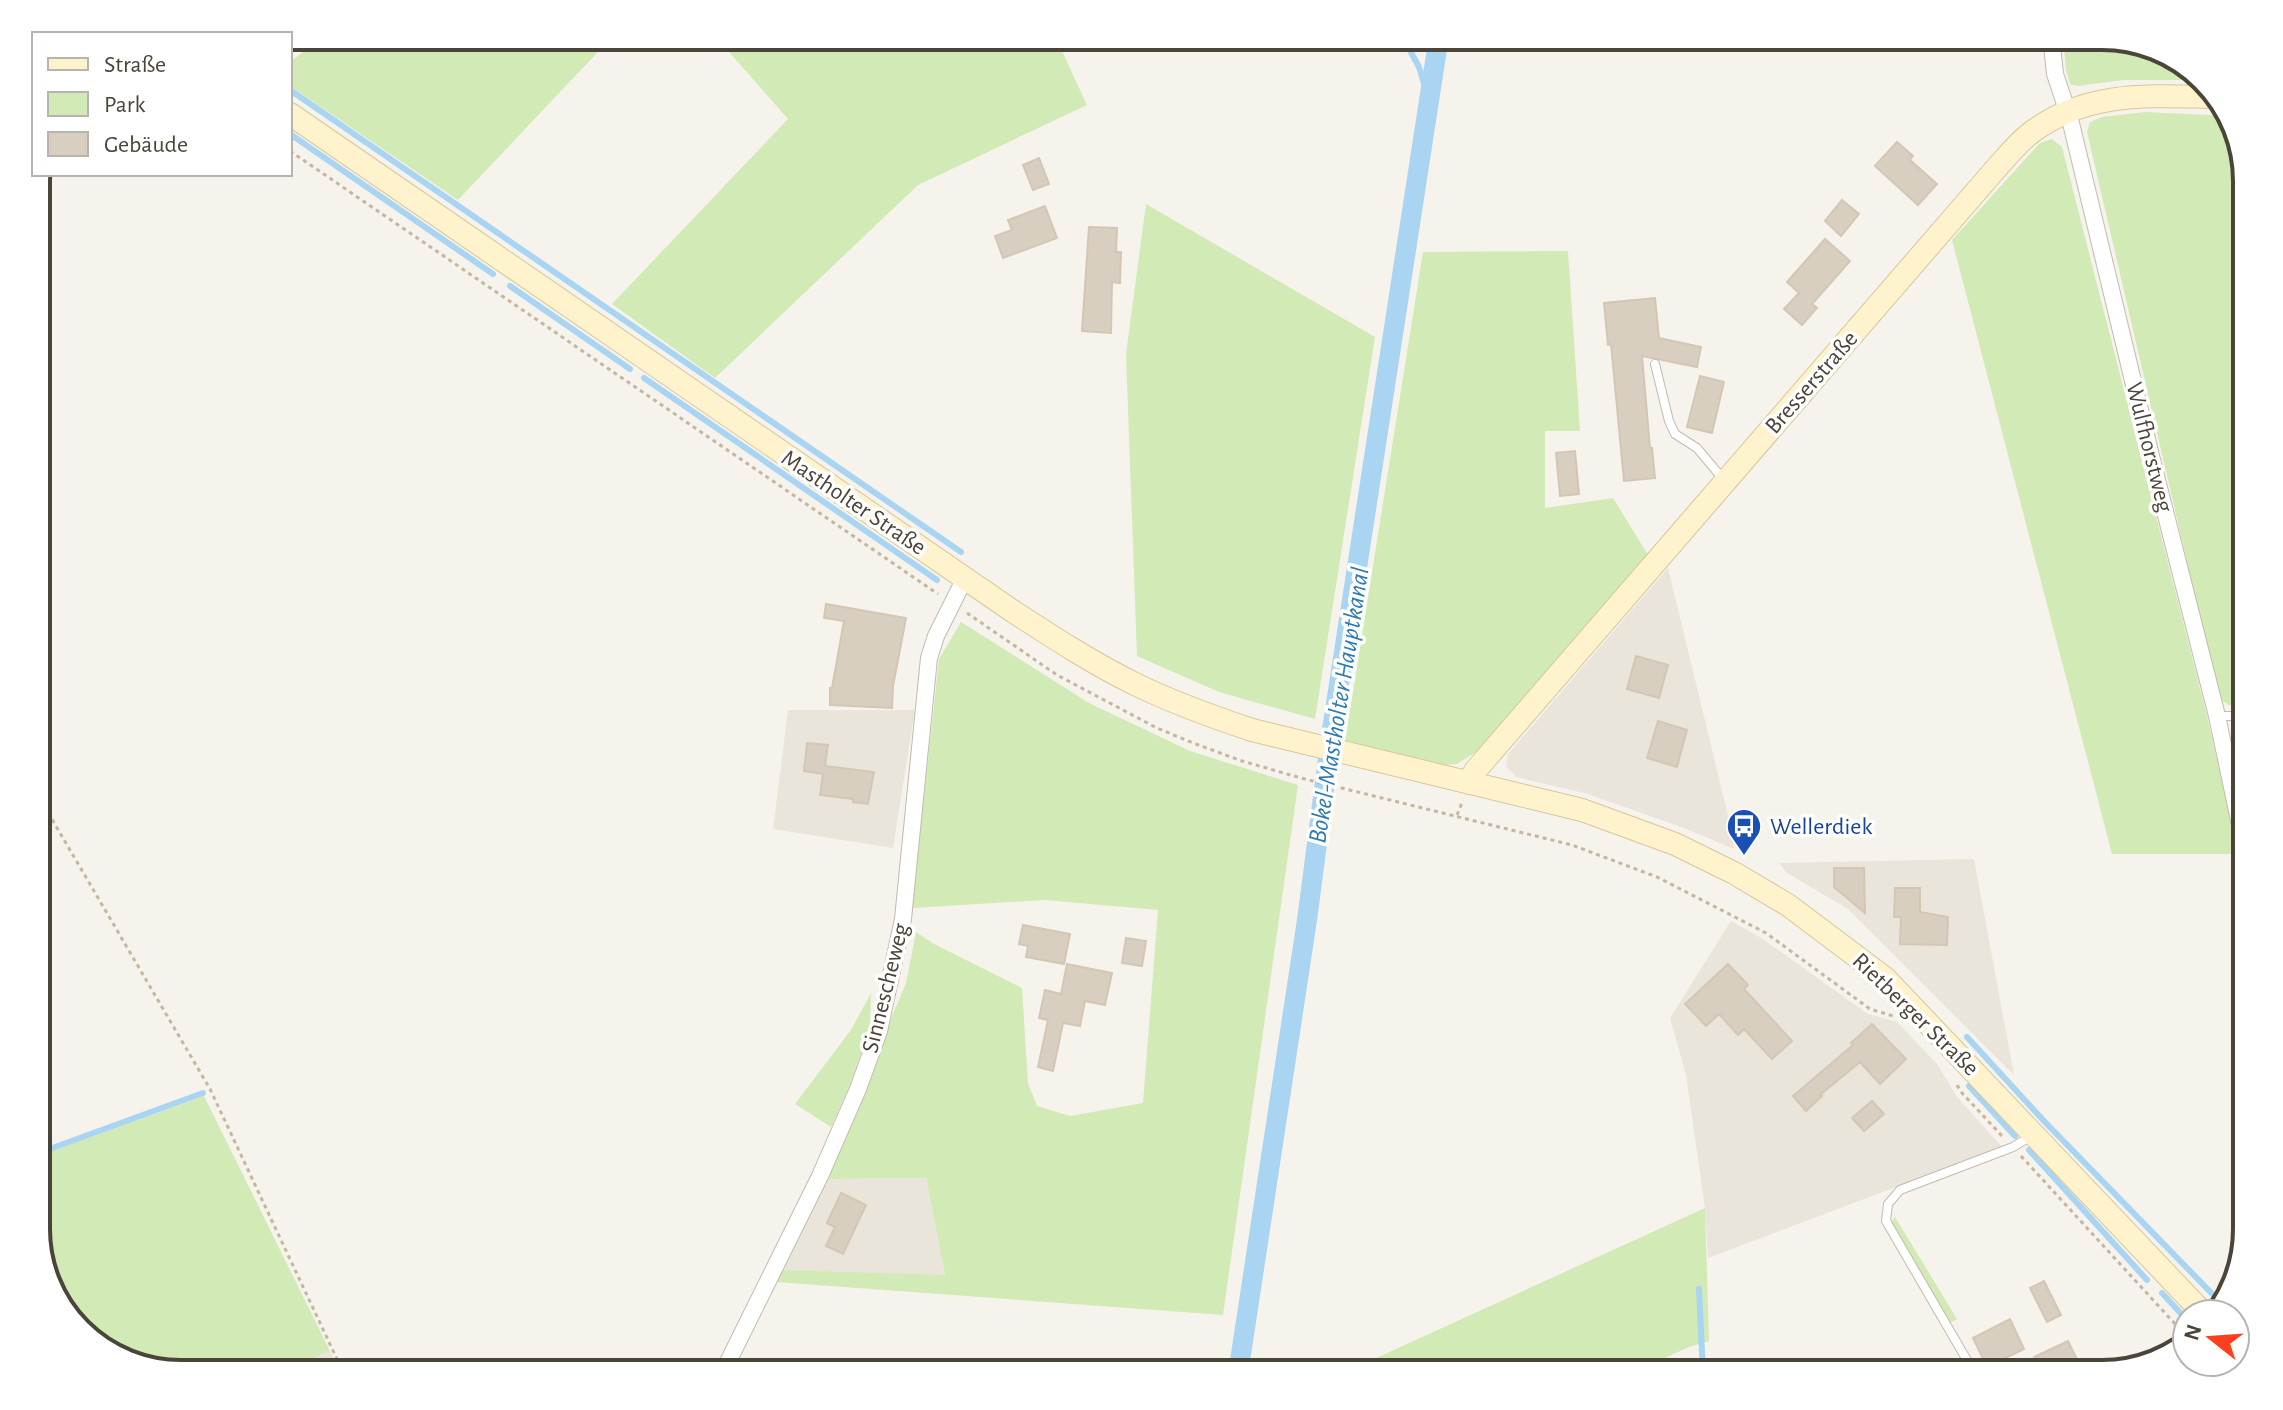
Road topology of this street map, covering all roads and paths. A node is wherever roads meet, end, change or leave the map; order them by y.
1 (2052, 50) edge
2 (2202, 97) edge
3 (2067, 110) junction
4 (292, 115) edge
5 (292, 152) edge
6 (1655, 364) dead end
7 (1725, 482) junction
8 (965, 578) junction
9 (953, 603) junction
10 (2217, 716) junction
11 (2233, 716) edge
12 (1469, 783) junction
13 (2233, 792) edge
14 (50, 816) edge
15 (1900, 1018) dead end
16 (1955, 1083) dead end
17 (2035, 1134) junction
18 (2013, 1147) junction
19 (2189, 1298) edge
20 (2171, 1320) edge
21 (337, 1360) edge
22 (729, 1360) edge
23 (1967, 1360) edge

1 - 3 street, Wulfhorstweg
2 - 3 main road, Bresserstraße
3 - 7 main road, Bresserstraße
3 - 10 street, Wulfhorstweg
4 - 8 main road, Mastholter Straße
5 - 9 path
6 - 7 lane
7 - 12 main road, Bresserstraße
8 - 9 street, Sinnescheweg
8 - 12 main road, Mastholter Straße
9 - 15 path
9 - 22 street, Sinnescheweg
10 - 11 lane
10 - 13 street, Wulfhorstweg
12 - 17 main road, Rietberger Straße
14 - 21 path
16 - 18 path
17 - 18 lane
17 - 19 main road, Rietberger Straße
18 - 20 path
18 - 23 lane

